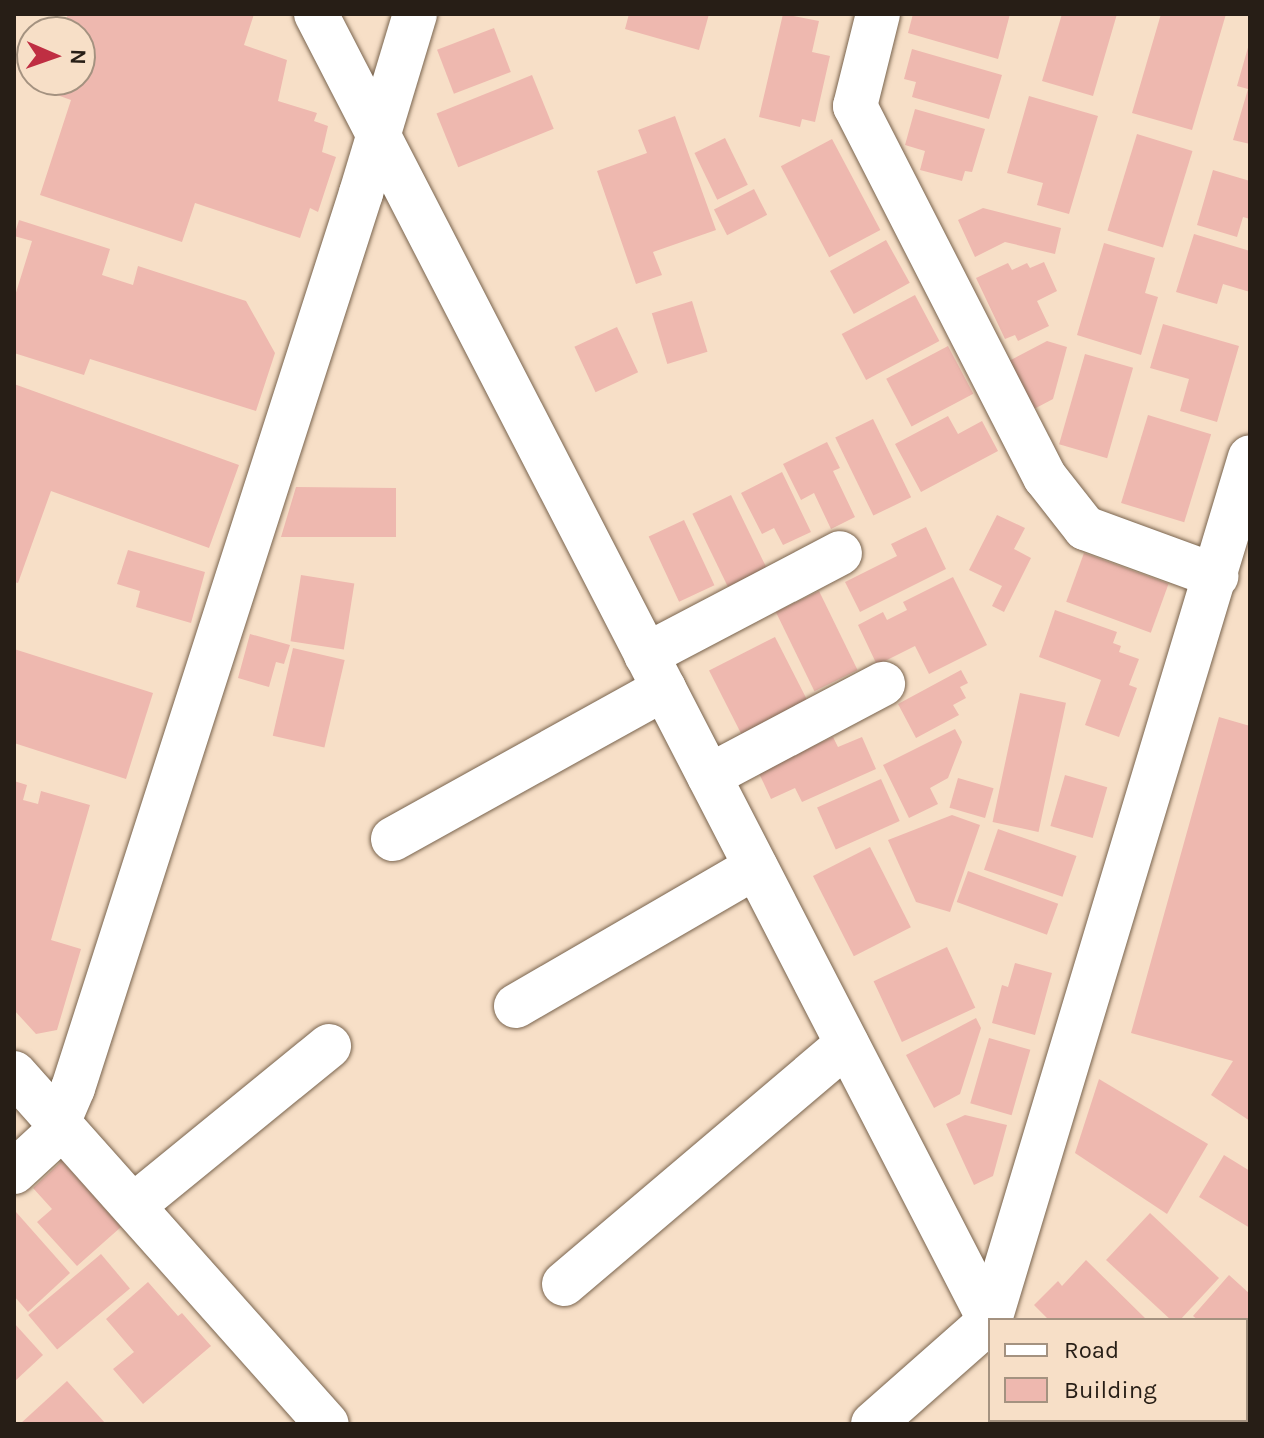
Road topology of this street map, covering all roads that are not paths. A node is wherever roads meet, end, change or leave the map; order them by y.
1 (316, 14) edge
2 (415, 14) edge
3 (878, 14) edge
4 (378, 135) junction
5 (1250, 457) edge
6 (840, 553) dead end
7 (1216, 576) junction
8 (655, 672) junction
9 (883, 684) dead end
10 (709, 776) junction
11 (393, 839) dead end
12 (756, 867) junction
13 (516, 1006) dead end
14 (847, 1044) junction
15 (329, 1046) dead end
16 (14, 1073) edge
17 (58, 1121) junction
18 (14, 1172) edge
19 (133, 1206) junction
20 (564, 1284) dead end
21 (988, 1318) edge
22 (991, 1318) edge
23 (988, 1323) edge
24 (327, 1424) edge
25 (873, 1424) edge

1 - 4 street
2 - 4 street
3 - 7 street
4 - 8 street
4 - 17 street
5 - 7 street
6 - 8 street
7 - 22 street
8 - 10 street
8 - 11 street
9 - 10 street
10 - 12 street
12 - 13 street
12 - 14 street
14 - 20 street
14 - 21 street
15 - 19 street
16 - 17 street
17 - 18 street
17 - 19 street
19 - 24 street
23 - 25 street

